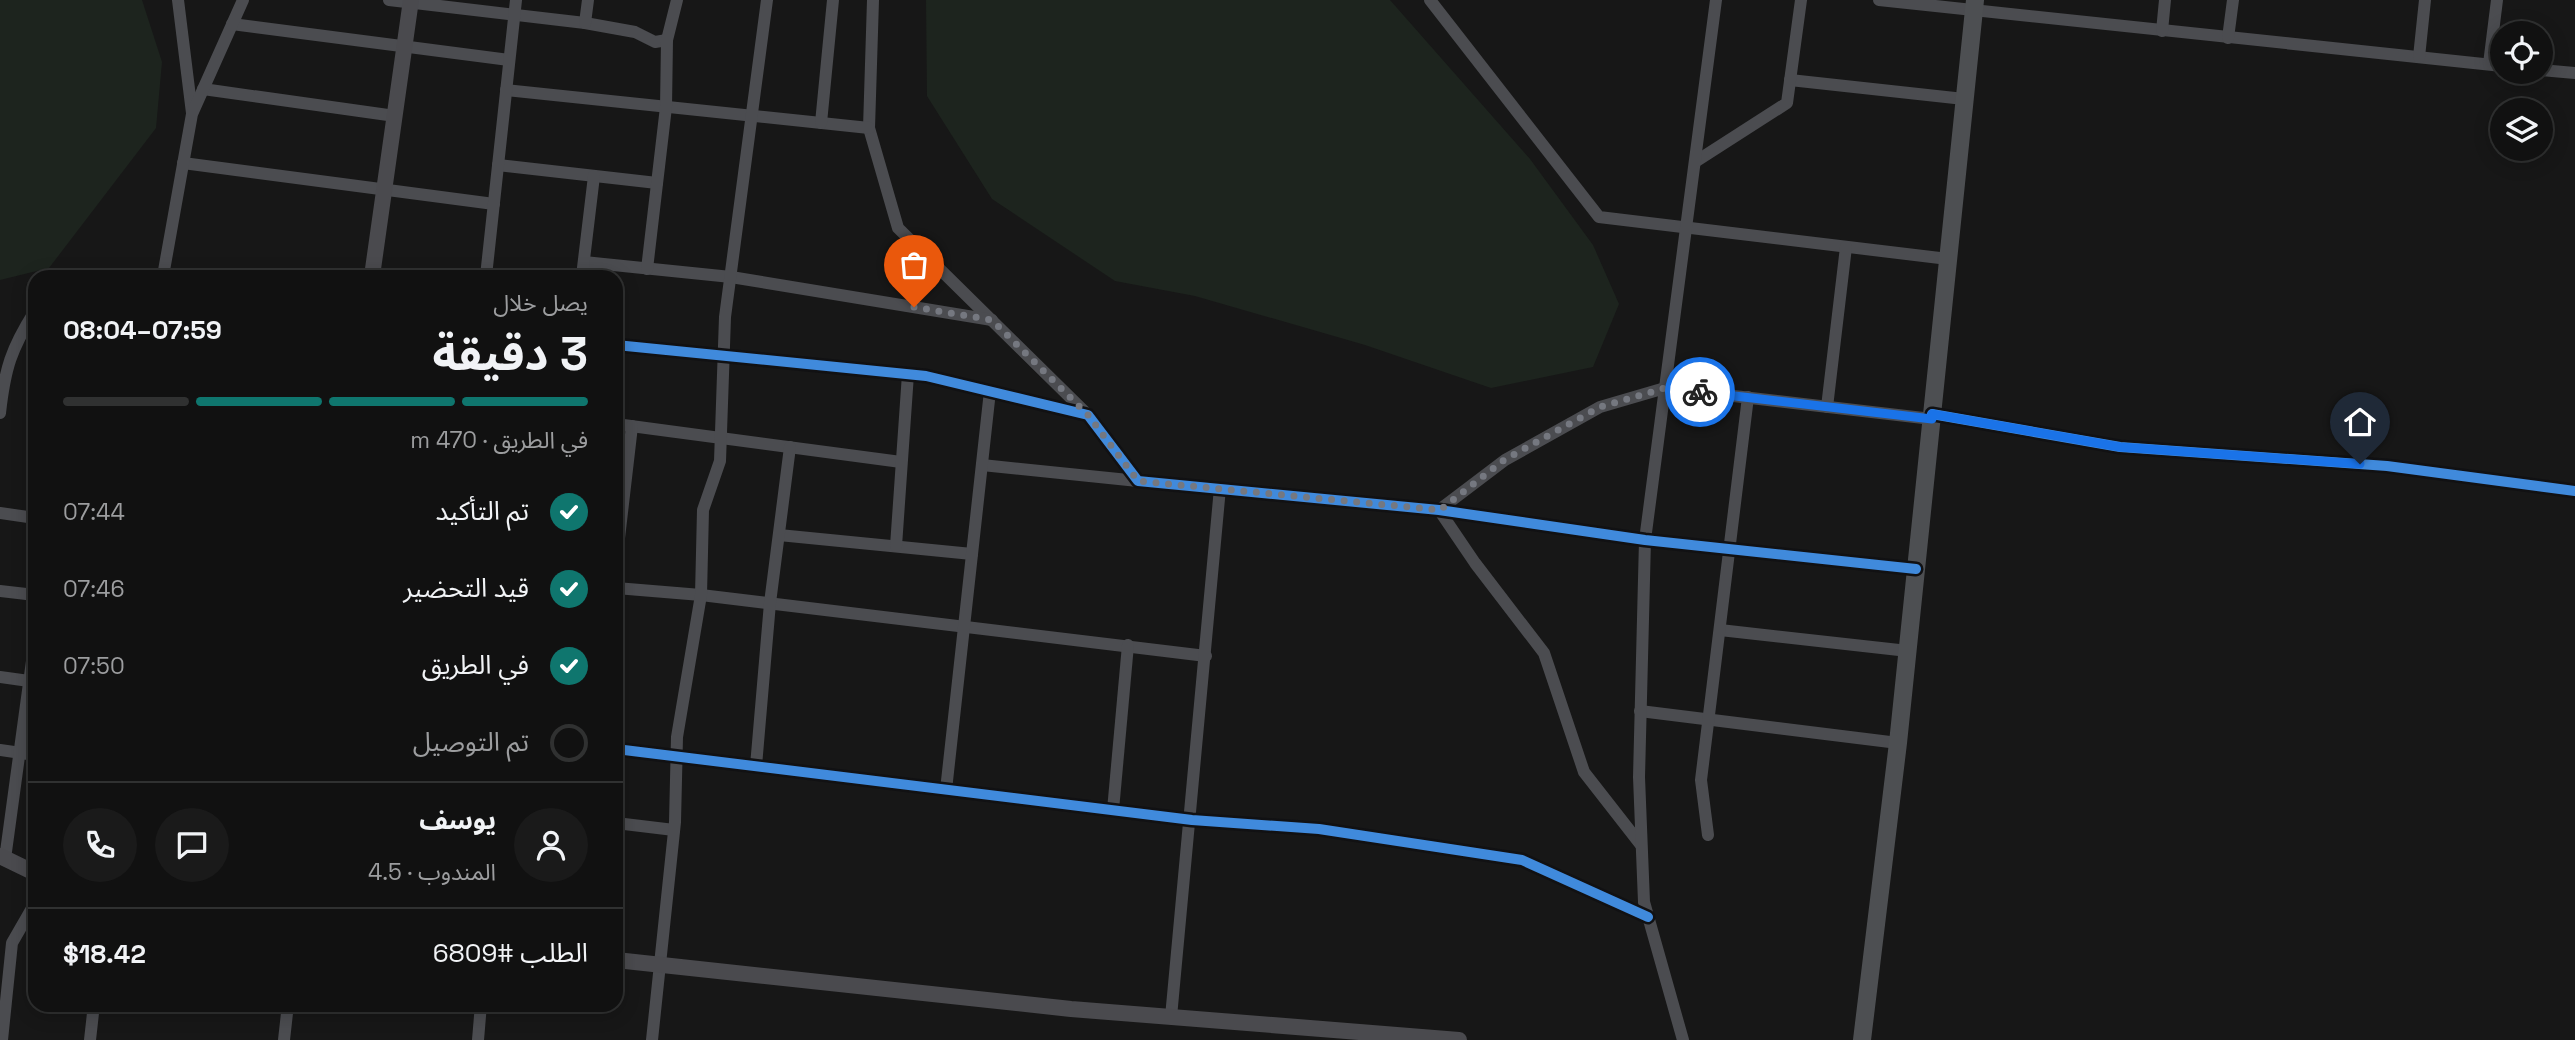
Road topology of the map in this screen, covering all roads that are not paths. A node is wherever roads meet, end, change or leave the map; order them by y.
1 (178, 0) edge
2 (243, 0) edge
3 (389, 0) edge
4 (516, 0) edge
5 (588, 0) edge
6 (677, 0) edge
7 (767, 0) edge
8 (833, 0) edge
9 (873, 0) edge
10 (1430, 0) edge
11 (1716, 0) edge
12 (1801, 0) edge
13 (1878, 0) edge
14 (2165, 0) edge
15 (2233, 0) edge
16 (2425, 0) edge
17 (2497, 0) edge
18 (411, 1) edge
19 (1974, 6) edge
20 (514, 15) junction
21 (2497, 21) edge
22 (585, 23) junction
23 (232, 24) junction
24 (2162, 31) junction
25 (2228, 38) junction
26 (667, 40) junction
27 (405, 46) junction
28 (2419, 57) junction
29 (509, 60) junction
30 (2490, 64) edge
31 (2553, 71) edge
32 (2575, 73) edge
33 (1790, 80) junction
34 (203, 89) junction
35 (506, 90) junction
36 (1964, 100) junction
37 (666, 107) junction
38 (192, 114) junction
39 (395, 116) junction
40 (752, 116) junction
41 (821, 123) junction
42 (869, 128) junction
43 (1695, 162) junction
44 (183, 163) junction
45 (498, 165) junction
46 (594, 176) junction
47 (657, 183) junction
48 (384, 191) junction
49 (494, 204) junction
50 (1686, 227) junction
51 (1846, 247) junction
52 (1948, 259) junction
53 (584, 262) junction
54 (164, 270) edge
55 (373, 270) edge
56 (487, 270) edge
57 (583, 270) edge
58 (647, 270) junction
59 (731, 277) junction
60 (992, 320) junction
61 (28, 322) edge
62 (623, 346) edge
63 (723, 356) junction
64 (3, 367) edge
65 (908, 374) junction
66 (1665, 388) junction
67 (990, 391) junction
68 (1748, 397) junction
69 (1827, 407) junction
70 (0, 413) edge
71 (1088, 415) junction
72 (1932, 416) junction
73 (623, 425) edge
74 (632, 426) junction
75 (719, 438) junction
76 (790, 447) junction
77 (901, 462) junction
78 (982, 465) junction
79 (1138, 481) junction
80 (1220, 488) junction
81 (2575, 491) edge
82 (623, 504) edge
83 (1440, 510) junction
84 (0, 513) edge
85 (28, 517) edge
86 (779, 535) junction
87 (1645, 540) junction
88 (896, 546) junction
89 (1730, 549) junction
90 (972, 554) junction
91 (1916, 569) junction
92 (623, 588) edge
93 (0, 591) edge
94 (28, 594) edge
95 (701, 595) junction
96 (770, 603) junction
97 (964, 625) junction
98 (1720, 631) junction
99 (1128, 645) junction
100 (1908, 651) junction
101 (1206, 656) junction
102 (0, 677) edge
103 (28, 681) edge
104 (28, 689) edge
105 (1640, 712) junction
106 (1708, 720) junction
107 (1898, 744) junction
108 (0, 750) edge
109 (623, 750) edge
110 (20, 753) junction
111 (28, 754) edge
112 (677, 757) junction
113 (756, 766) junction
114 (946, 790) junction
115 (1113, 810) junction
116 (1192, 820) junction
117 (623, 824) edge
118 (674, 830) junction
119 (1708, 835) dead end
120 (1642, 846) junction
121 (3, 858) edge
122 (28, 870) edge
123 (28, 915) edge
124 (1648, 917) junction
125 (623, 961) edge
126 (660, 965) junction
127 (4, 990) edge
128 (93, 1012) edge
129 (287, 1012) edge
130 (480, 1012) edge
131 (1171, 1017) junction
132 (2, 1040) edge
133 (90, 1040) edge
134 (284, 1040) edge
135 (478, 1040) edge
136 (652, 1040) edge
137 (1459, 1040) edge
138 (1683, 1040) edge
139 (1862, 1040) edge

1 - 38 street
2 - 23 street
3 - 18 street
4 - 20 street
5 - 22 street
6 - 26 street
7 - 40 street
8 - 41 street
9 - 42 street
10 - 50 street
11 - 43 street
12 - 33 street
13 - 19 street
14 - 24 street
15 - 25 street
16 - 28 street
17 - 21 street
18 - 20 street
18 - 27 main road
19 - 24 street
19 - 36 main road
20 - 22 street
20 - 29 street
22 - 26 street
23 - 27 street
23 - 34 street
24 - 25 street
25 - 28 street
26 - 37 street
27 - 29 street
27 - 39 main road
28 - 30 street
29 - 35 street
31 - 32 street
33 - 36 street
33 - 43 street
34 - 38 street
34 - 39 street
35 - 37 street
35 - 45 street
36 - 52 main road
37 - 40 street
37 - 47 street
38 - 44 street
39 - 48 main road
40 - 41 street
40 - 59 street
41 - 42 street
42 - 60 street
43 - 50 street
44 - 48 street
44 - 54 street
45 - 46 street
45 - 49 street
46 - 47 street
46 - 53 street
47 - 58 street
48 - 49 street
48 - 55 main road
49 - 56 street
50 - 51 street
50 - 66 street
51 - 52 street
51 - 69 street
52 - 72 main road
53 - 57 street
53 - 58 street
58 - 59 street
59 - 60 street
59 - 63 street
60 - 71 street
61 - 64 street
62 - 63 street
63 - 65 street
63 - 75 street
64 - 70 street
65 - 67 street
65 - 77 street
66 - 68 street
66 - 83 street
66 - 87 street
67 - 71 street
67 - 78 street
68 - 69 street
68 - 89 street
69 - 72 street
71 - 79 street
72 - 81 street
72 - 91 main road
73 - 74 street
74 - 75 street
74 - 82 street
75 - 76 street
75 - 95 street
76 - 77 street
76 - 86 street
77 - 88 street
78 - 79 street
78 - 90 street
79 - 80 street
80 - 83 street
80 - 101 street
83 - 87 street
83 - 120 street
84 - 85 street
86 - 88 street
86 - 96 street
87 - 89 street
87 - 105 street
88 - 90 street
89 - 91 street
89 - 98 street
90 - 97 street
91 - 100 main road
92 - 95 street
93 - 94 street
95 - 96 street
95 - 112 street
96 - 97 street
96 - 113 street
97 - 99 street
97 - 114 street
98 - 100 street
98 - 106 street
99 - 101 street
99 - 115 street
100 - 107 main road
101 - 116 street
102 - 103 street
104 - 110 street
105 - 106 street
105 - 120 street
106 - 107 street
106 - 119 street
107 - 139 main road
108 - 110 street
109 - 112 street
110 - 111 street
110 - 121 street
112 - 113 street
112 - 118 street
113 - 114 street
114 - 115 street
115 - 116 street
116 - 124 street
116 - 131 street
117 - 118 street
118 - 126 street
120 - 124 street
121 - 122 main road
123 - 127 street
124 - 138 street
125 - 126 main road
126 - 131 main road
126 - 136 street
127 - 132 street
128 - 133 street
129 - 134 street
130 - 135 street
131 - 137 main road

